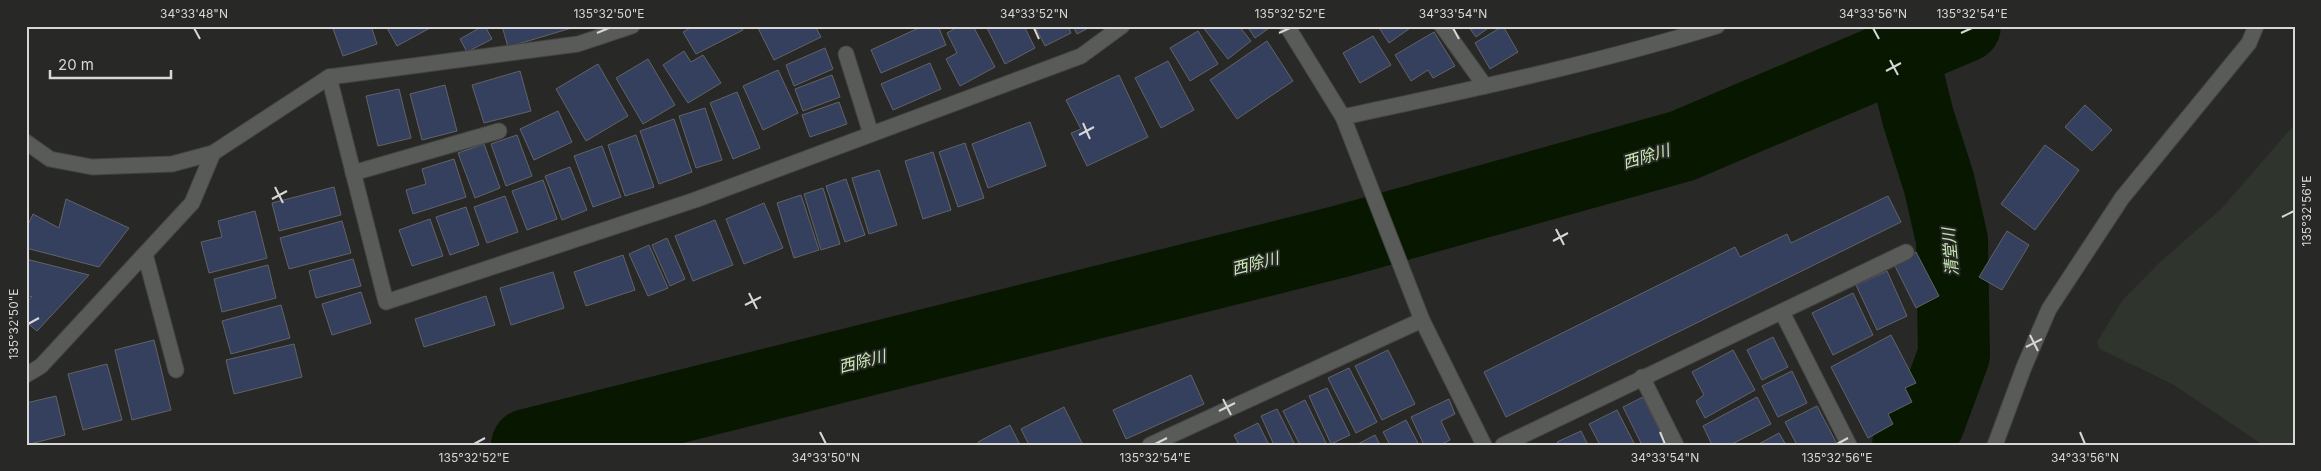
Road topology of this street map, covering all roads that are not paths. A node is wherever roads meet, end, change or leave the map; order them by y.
1 (632, 26) edge
2 (1122, 26) edge
3 (1287, 26) edge
4 (1442, 26) edge
5 (1717, 26) edge
6 (2256, 26) edge
7 (846, 54) dead end
8 (329, 77) junction
9 (1485, 86) junction
10 (1346, 124) junction
11 (499, 131) dead end
12 (871, 134) junction
13 (26, 142) edge
14 (213, 153) junction
15 (353, 173) junction
16 (1906, 252) dead end
17 (145, 254) junction
18 (1782, 312) junction
19 (1420, 315) junction
20 (176, 370) dead end
21 (26, 375) edge
22 (1642, 378) junction
23 (1150, 445) edge
24 (1484, 445) edge
25 (1503, 445) edge
26 (1676, 445) edge
27 (1849, 445) edge
28 (1995, 445) edge

1 - 8 street
2 - 12 street
3 - 10 street
4 - 9 street
5 - 9 street
6 - 28 street
7 - 12 street
8 - 14 street
8 - 15 street
9 - 10 street
10 - 19 street
11 - 15 street
12 - 15 street
13 - 14 street
14 - 17 street
16 - 18 street
17 - 20 street
17 - 21 street
18 - 22 street
18 - 27 street
19 - 23 street
19 - 24 street
22 - 25 street
22 - 26 street

